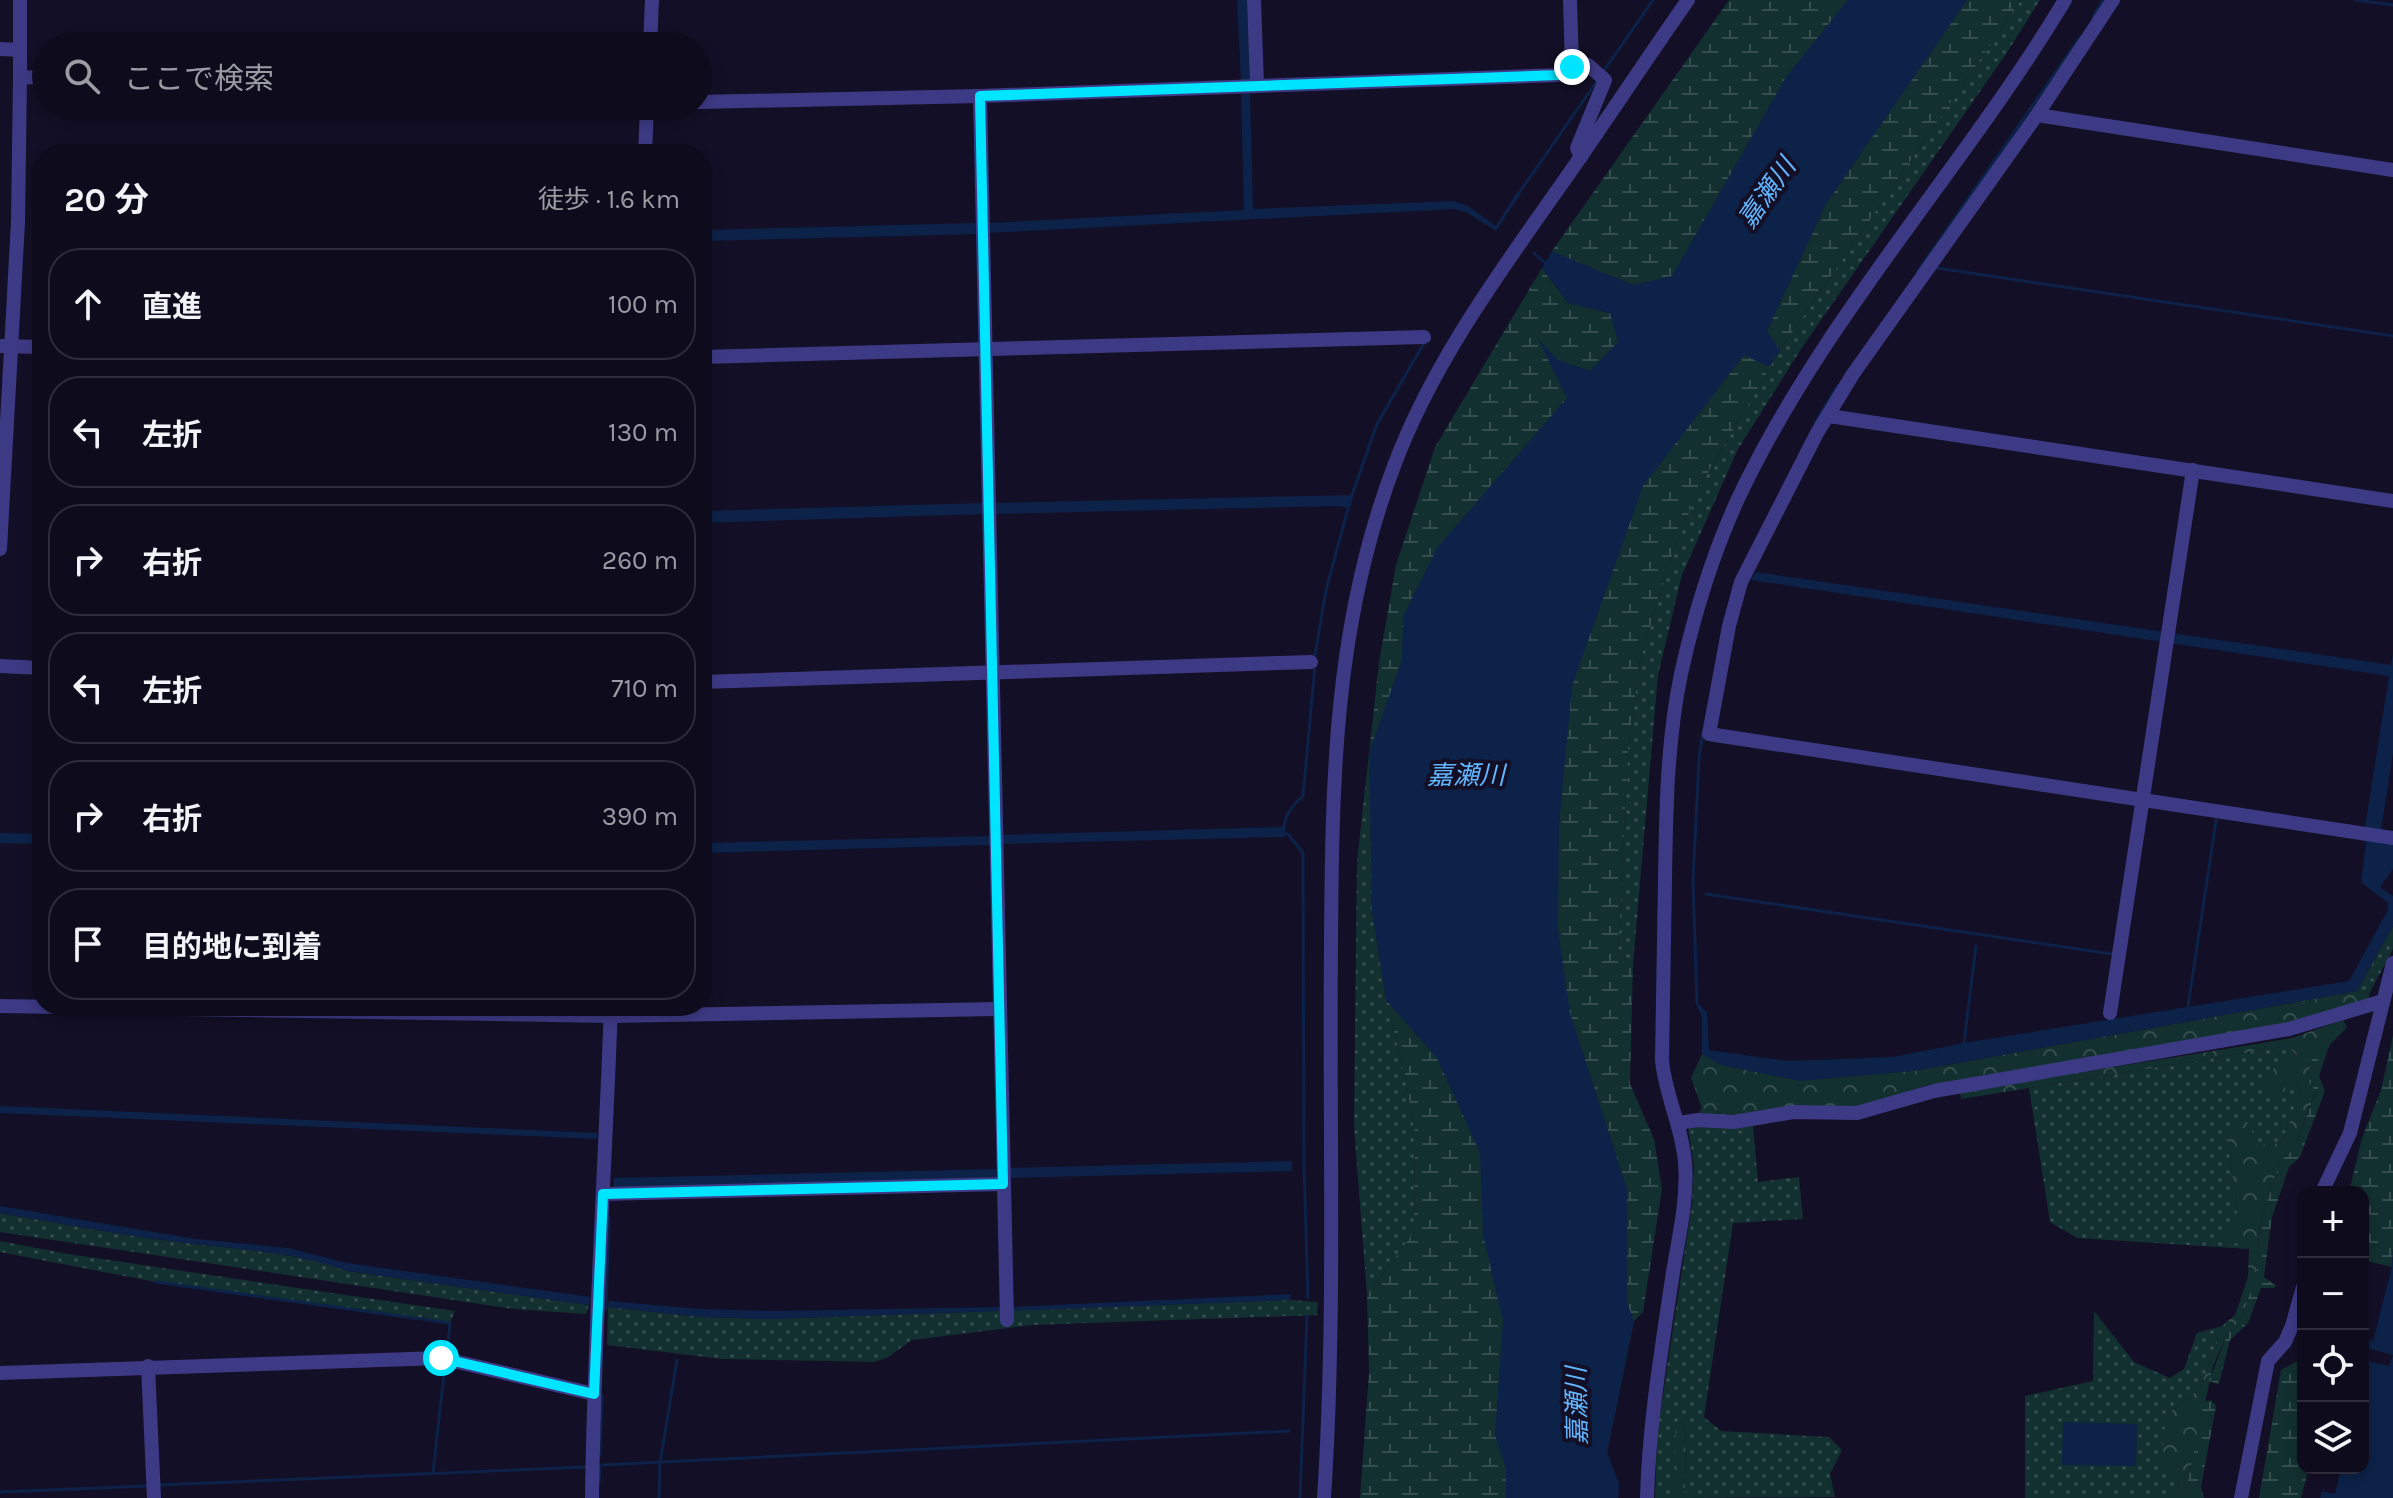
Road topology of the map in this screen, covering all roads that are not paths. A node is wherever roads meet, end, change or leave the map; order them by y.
1 (20, 0) edge
2 (652, 0) edge
3 (1254, 0) edge
4 (1570, 0) edge
5 (1688, 0) edge
6 (2065, 0) edge
7 (2113, 0) edge
8 (651, 32) edge
9 (0, 49) edge
10 (20, 50) junction
11 (1572, 67) junction
12 (20, 77) junction
13 (32, 77) edge
14 (1257, 85) junction
15 (980, 96) junction
16 (712, 102) edge
17 (2037, 115) junction
18 (646, 120) edge
19 (645, 144) edge
20 (1581, 157) junction
21 (2393, 170) edge
22 (1424, 337) dead end
23 (5, 346) edge
24 (32, 347) edge
25 (985, 351) junction
26 (712, 357) edge
27 (1829, 416) junction
28 (2193, 470) junction
29 (2393, 501) edge
30 (0, 549) edge
31 (1311, 662) dead end
32 (0, 666) edge
33 (32, 668) edge
34 (992, 673) junction
35 (712, 682) edge
36 (2143, 799) junction
37 (2379, 835) edge
38 (2393, 963) edge
39 (2383, 1001) junction
40 (0, 1006) edge
41 (32, 1006) edge
42 (998, 1009) junction
43 (712, 1010) edge
44 (2110, 1013) dead end
45 (610, 1016) edge
46 (1679, 1123) junction
47 (1003, 1184) junction
48 (2325, 1186) edge
49 (603, 1194) junction
50 (2297, 1306) edge
51 (1007, 1320) dead end
52 (148, 1366) junction
53 (0, 1373) edge
54 (594, 1394) junction
55 (154, 1498) edge
56 (592, 1498) edge
57 (1324, 1498) edge
58 (1647, 1498) edge
59 (2241, 1498) edge

1 - 10 street
2 - 8 street
3 - 14 street
4 - 11 street
5 - 20 street
6 - 46 street
7 - 17 street
9 - 10 street
10 - 12 street
11 - 14 street
11 - 20 street
12 - 13 street
12 - 23 street
14 - 15 street
15 - 16 street
15 - 25 street
17 - 21 street
17 - 27 street
18 - 19 street
20 - 57 street
22 - 25 street
23 - 24 street
23 - 30 street
25 - 26 street
25 - 34 street
27 - 28 street
27 - 36 street
28 - 29 street
28 - 36 street
31 - 34 street
32 - 33 street
34 - 35 street
34 - 42 street
36 - 37 street
36 - 44 street
38 - 39 street
39 - 46 street
39 - 48 street
40 - 41 street
42 - 43 street
42 - 47 street
45 - 49 street
46 - 58 street
47 - 49 street
47 - 51 street
49 - 54 street
50 - 59 street
52 - 53 street
52 - 54 street
52 - 55 street
54 - 56 street

